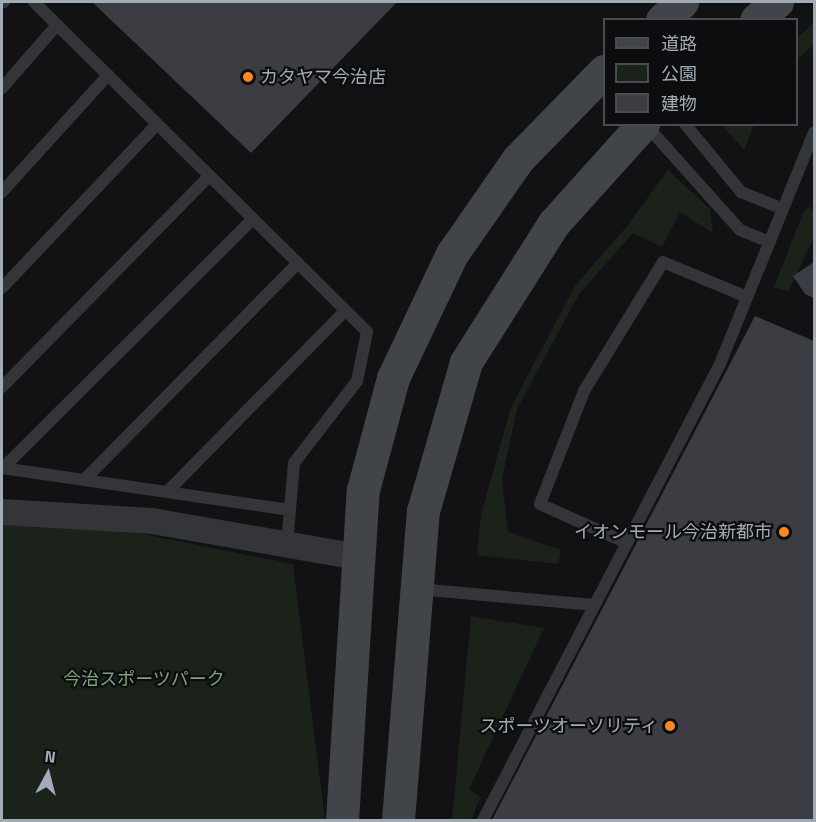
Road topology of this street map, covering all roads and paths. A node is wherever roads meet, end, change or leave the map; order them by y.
1 (34, 2) edge
2 (682, 2) edge
3 (777, 2) edge
4 (664, 18) edge
5 (758, 18) edge
6 (57, 25) junction
7 (603, 72) edge
8 (108, 75) junction
9 (2, 88) edge
10 (157, 124) junction
11 (643, 126) edge
12 (647, 126) edge
13 (687, 126) edge
14 (814, 132) edge
15 (810, 152) edge
16 (209, 176) junction
17 (2, 192) edge
18 (783, 209) junction
19 (253, 219) junction
20 (770, 242) junction
21 (298, 263) junction
22 (2, 288) edge
23 (747, 297) junction
24 (345, 311) junction
25 (2, 387) edge
26 (2, 468) edge
27 (84, 480) junction
28 (167, 492) junction
29 (290, 510) junction
30 (2, 512) edge
31 (627, 543) junction
32 (287, 544) junction
33 (359, 557) junction
34 (417, 589) junction
35 (594, 605) junction
36 (342, 820) edge
37 (398, 820) edge
38 (483, 820) edge

1 - 6 lane
2 - 4 street
3 - 5 street
6 - 8 lane
6 - 9 lane
7 - 33 street
8 - 10 lane
8 - 17 lane
10 - 16 lane
10 - 22 lane
11 - 34 street
12 - 20 lane
13 - 18 lane
14 - 15 lane
15 - 18 lane
16 - 19 lane
16 - 25 lane
18 - 20 lane
19 - 21 lane
19 - 26 lane
20 - 23 lane
21 - 24 lane
21 - 27 lane
23 - 31 lane
23 - 31 lane
24 - 28 lane
24 - 29 lane
26 - 27 lane
27 - 28 lane
28 - 29 lane
29 - 32 lane
30 - 32 street
31 - 35 lane
32 - 33 street
33 - 36 street
34 - 35 lane
34 - 37 street
35 - 38 lane

